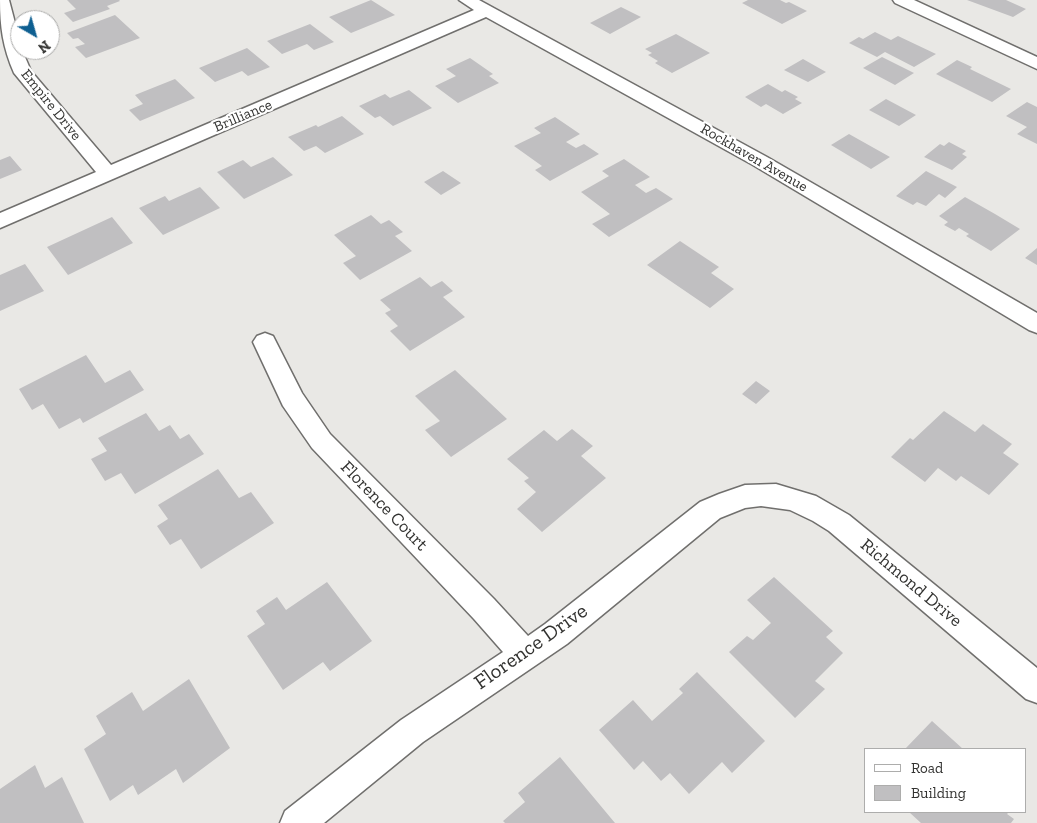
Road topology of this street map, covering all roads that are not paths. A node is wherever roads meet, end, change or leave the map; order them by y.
1 (466, 0) edge
2 (901, 0) edge
3 (486, 11) junction
4 (2, 12) edge
5 (1037, 64) edge
6 (108, 174) junction
7 (0, 221) edge
8 (1037, 324) edge
9 (265, 342) dead end
10 (774, 494) joint
11 (524, 654) junction
12 (1037, 688) edge
13 (297, 823) edge

1 - 3 street, Rockhaven Avenue
2 - 5 street
3 - 6 street, Brilliance
3 - 8 street, Rockhaven Avenue
4 - 6 street, Empire Drive
6 - 7 street, Brilliance
9 - 11 street, Florence Court
10 - 11 street, Florence Drive
10 - 12 street, Richmond Drive
11 - 13 street, Florence Drive

